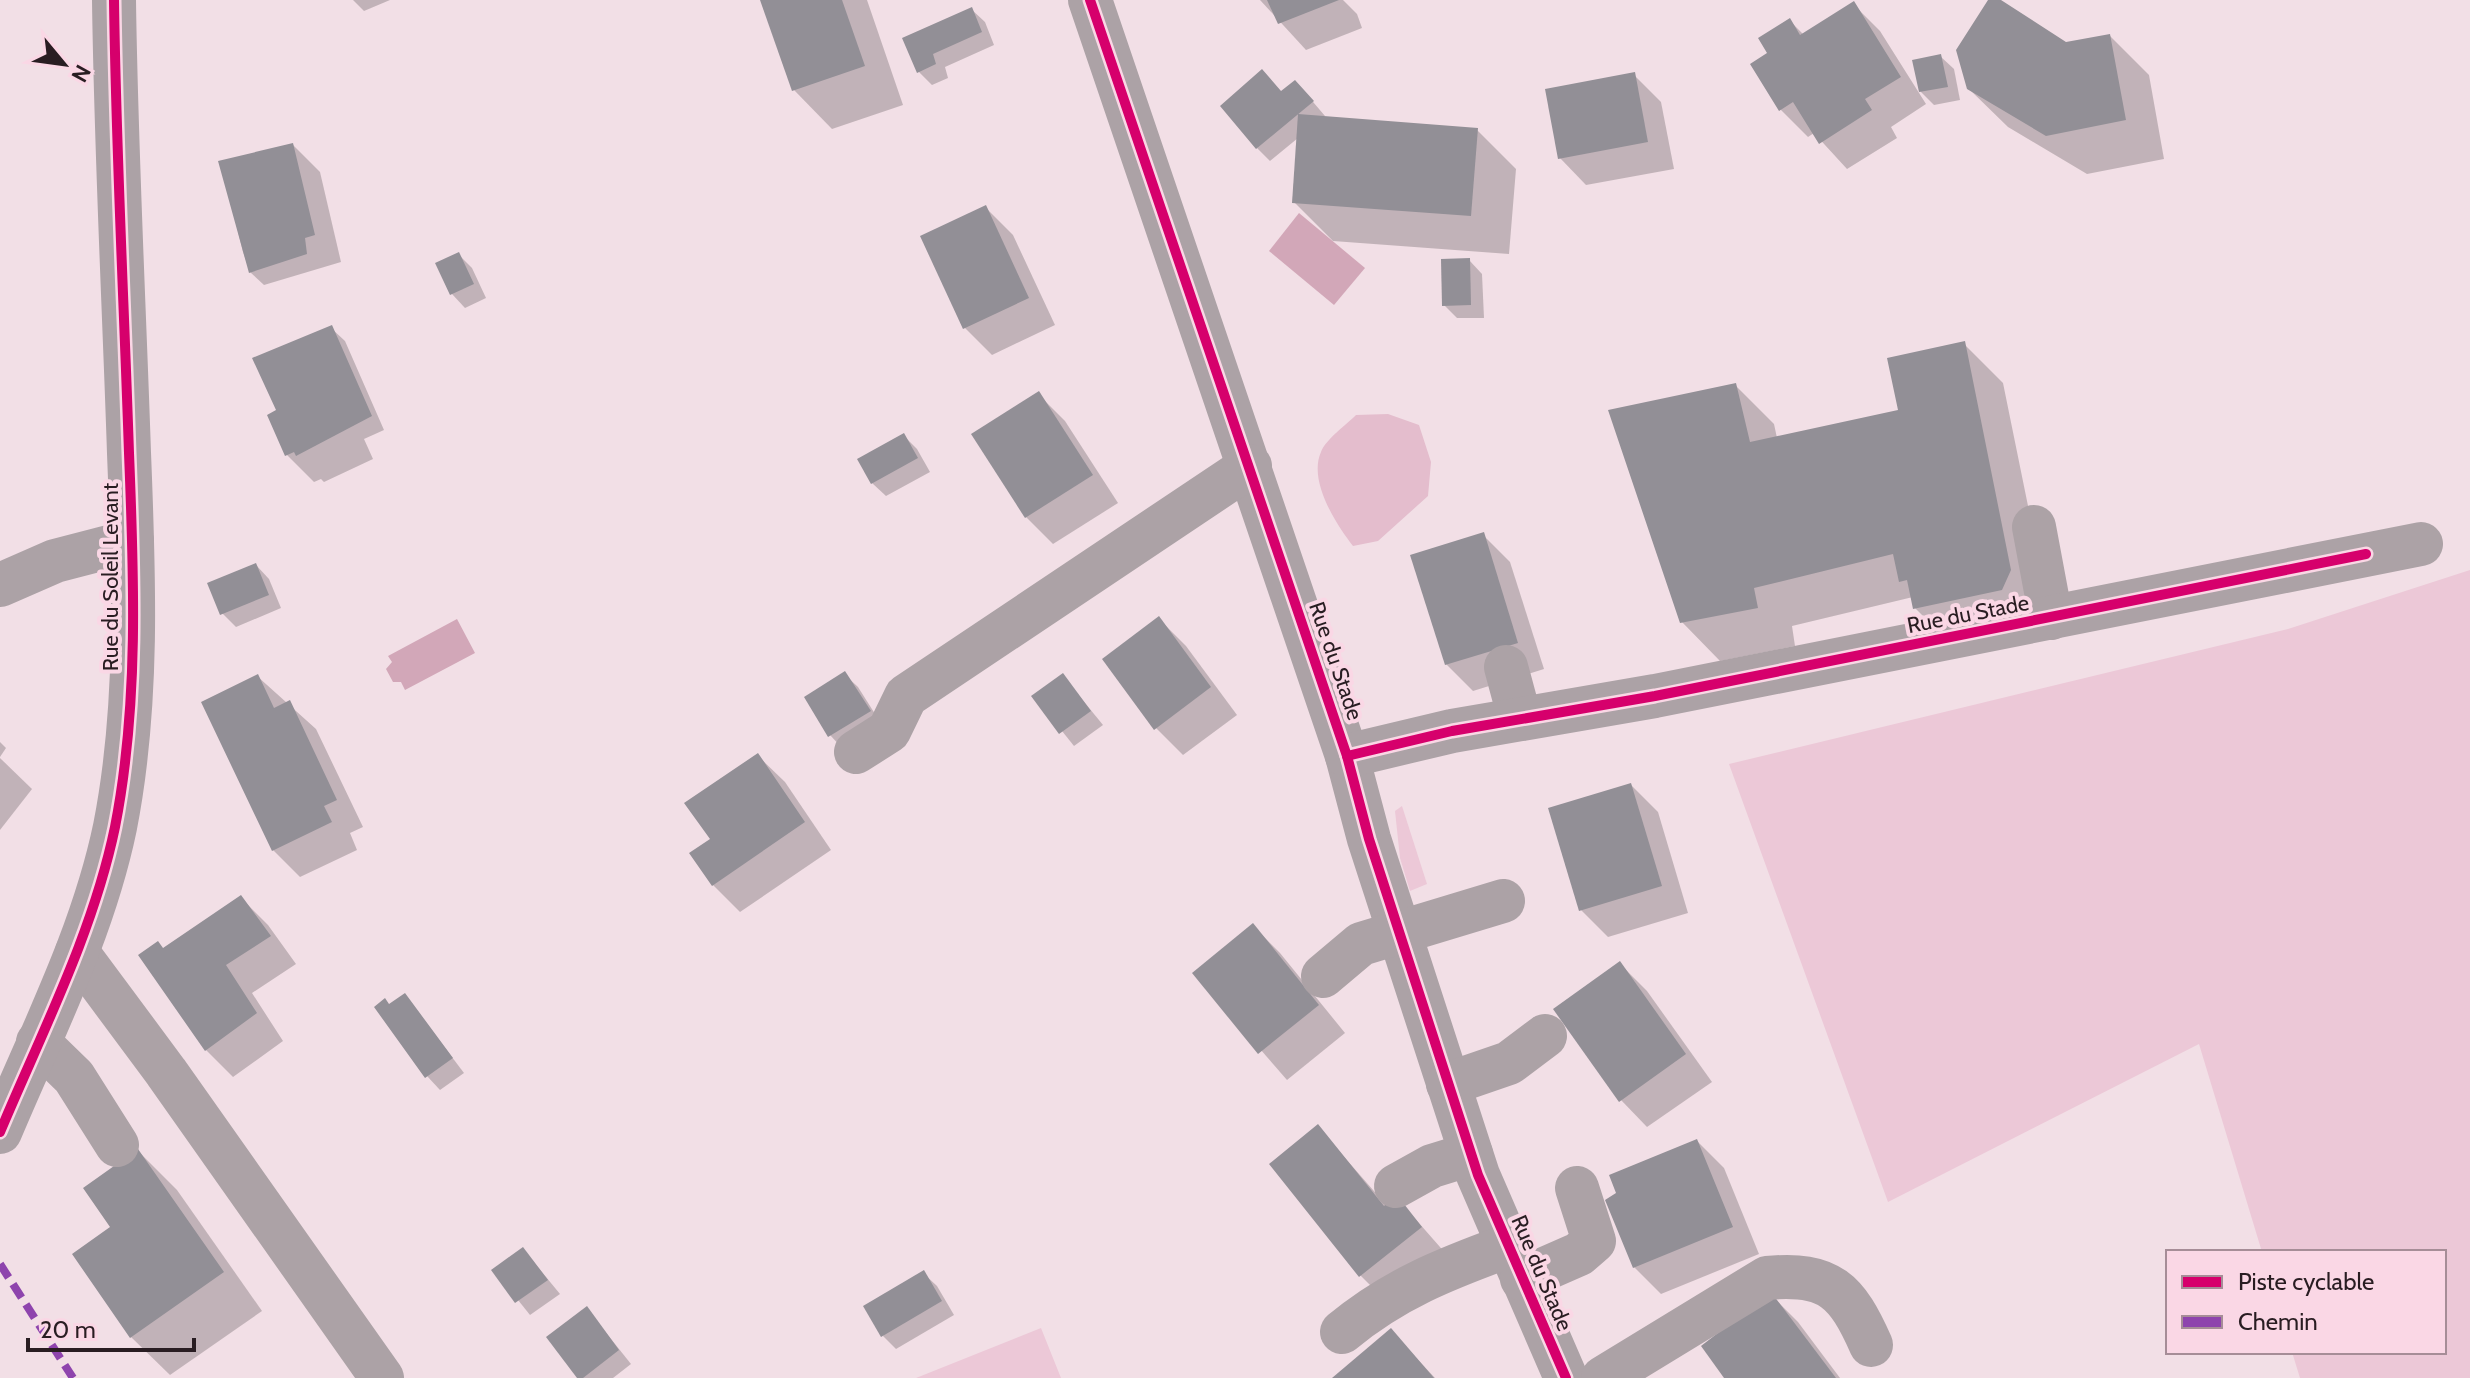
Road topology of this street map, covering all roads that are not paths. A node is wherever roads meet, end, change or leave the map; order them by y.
1 (114, 0) edge
2 (1090, 0) edge
3 (1250, 466) junction
4 (2034, 527) dead end
5 (132, 541) junction
6 (2421, 544) dead end
7 (0, 585) edge
8 (2051, 618) junction
9 (1506, 667) dead end
10 (1501, 722) junction
11 (856, 752) dead end
12 (1347, 756) junction
13 (1503, 901) dead end
14 (1399, 930) junction
15 (77, 952) junction
16 (1323, 976) dead end
17 (1545, 1036) dead end
18 (38, 1042) junction
19 (1448, 1084) junction
20 (0, 1132) edge
21 (117, 1145) dead end
22 (1471, 1154) junction
23 (1396, 1186) dead end
24 (1577, 1188) dead end
25 (1515, 1262) junction
26 (1342, 1332) dead end
27 (1871, 1345) dead end
28 (382, 1378) edge
29 (1566, 1378) edge
30 (1603, 1378) edge

1 - 5 street, Rue du Soleil Levant
2 - 3 street, Rue du Stade
3 - 11 street
3 - 12 street, Rue du Stade
4 - 8 street
5 - 7 street
5 - 15 street, Rue du Soleil Levant
6 - 8 street, Rue du Stade
8 - 10 street, Rue du Stade
9 - 10 street
10 - 12 street, Rue du Stade
12 - 14 street, Rue du Stade
13 - 14 street
14 - 16 street
14 - 19 street, Rue du Stade
15 - 18 street, Rue du Soleil Levant
15 - 28 street
17 - 19 street
18 - 20 street, Rue du Soleil Levant
18 - 21 street
19 - 22 street, Rue du Stade
22 - 23 street
22 - 25 street, Rue du Stade
24 - 25 street
25 - 26 street
25 - 29 street, Rue du Stade
27 - 30 street

